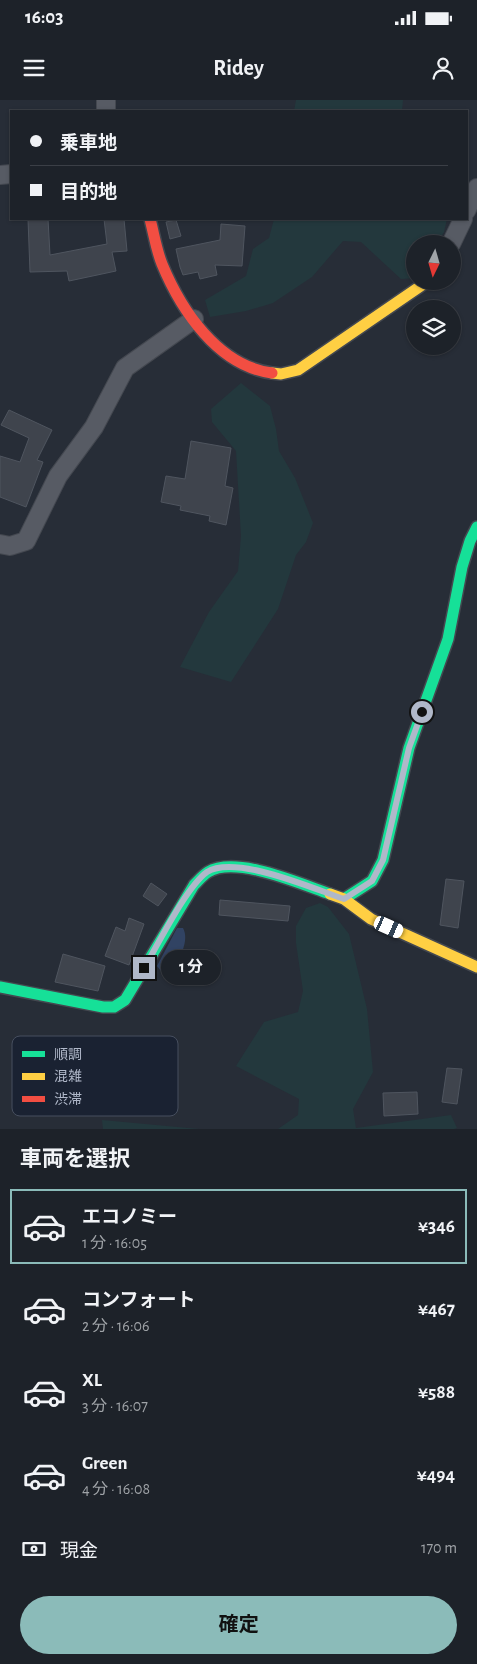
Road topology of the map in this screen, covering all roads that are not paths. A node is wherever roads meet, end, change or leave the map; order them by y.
1 (477, 188) edge
2 (468, 207) edge
3 (150, 220) edge
4 (463, 220) edge
5 (455, 235) edge
6 (415, 290) edge
7 (194, 319) junction
8 (477, 527) edge
9 (0, 544) edge
10 (344, 899) junction
11 (477, 967) edge
12 (0, 987) edge

1 - 2 street
3 - 7 street
4 - 5 street
6 - 7 street
7 - 9 street
8 - 10 street
10 - 11 street
10 - 12 street

